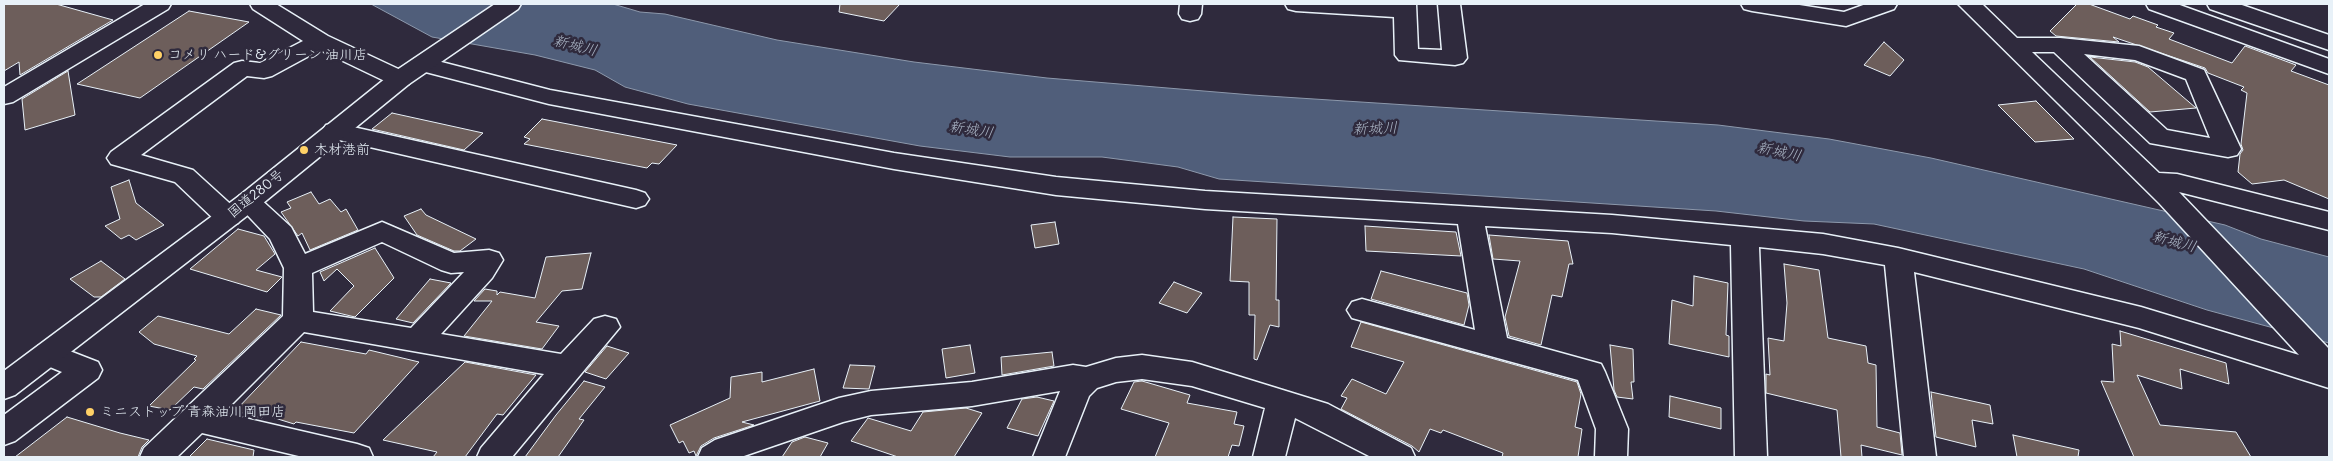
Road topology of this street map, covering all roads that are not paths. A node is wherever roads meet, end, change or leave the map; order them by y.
1 (160, 4) edge
2 (261, 4) edge
3 (510, 4) edge
4 (1296, 4) edge
5 (1449, 4) edge
6 (1752, 4) edge
7 (1886, 4) edge
8 (1969, 4) edge
9 (2157, 4) edge
10 (2190, 4) edge
11 (2218, 4) edge
12 (2261, 4) edge
13 (1360, 6) edge
14 (1405, 7) edge
15 (2329, 27) edge
16 (320, 41) junction
17 (2329, 43) edge
18 (2013, 45) junction
19 (2060, 46) junction
20 (2329, 54) edge
21 (418, 67) junction
22 (2329, 67) edge
23 (4, 97) edge
24 (334, 131) junction
25 (2160, 189) junction
26 (636, 199) dead end
27 (238, 210) junction
28 (1470, 216) junction
29 (2329, 221) edge
30 (1745, 237) junction
31 (1898, 258) junction
32 (298, 268) junction
33 (1362, 310) dead end
34 (298, 320) junction
35 (605, 327) dead end
36 (417, 341) junction
37 (1493, 346) junction
38 (49, 354) junction
39 (568, 367) junction
40 (2329, 368) edge
41 (2329, 376) edge
42 (1086, 379) junction
43 (4, 387) edge
44 (1283, 402) junction
45 (196, 419) junction
46 (4, 432) edge
47 (156, 457) edge
48 (357, 457) edge
49 (493, 457) edge
50 (714, 457) edge
51 (1049, 457) edge
52 (1270, 457) edge
53 (1399, 457) edge
54 (1611, 457) edge
55 (1751, 457) edge
56 (1920, 457) edge

1 - 23 main road
2 - 16 main road
3 - 21 main road, 国道280号
4 - 13 main road
5 - 14 main road
6 - 7 main road
8 - 18 main road
9 - 22 main road
10 - 20 main road
11 - 17 main road
12 - 15 main road
13 - 14 main road
16 - 21 main road
16 - 27 main road
18 - 19 main road
18 - 25 main road
19 - 19 main road
21 - 24 main road, 国道280号
21 - 28 main road
24 - 26 main road
24 - 27 main road, 国道280号
25 - 29 main road
25 - 40 main road
27 - 32 main road
27 - 38 main road, 国道280号
28 - 30 main road
28 - 37 main road
30 - 31 main road
30 - 55 main road
31 - 41 main road
31 - 56 main road
32 - 34 main road
32 - 36 main road
33 - 37 main road
34 - 36 main road
34 - 45 main road
35 - 39 main road
36 - 39 main road
37 - 54 main road
38 - 43 main road, 国道280号
38 - 46 main road
39 - 49 main road
42 - 44 main road
42 - 50 main road
42 - 51 main road
44 - 52 main road
44 - 53 main road
45 - 47 main road
45 - 48 main road

